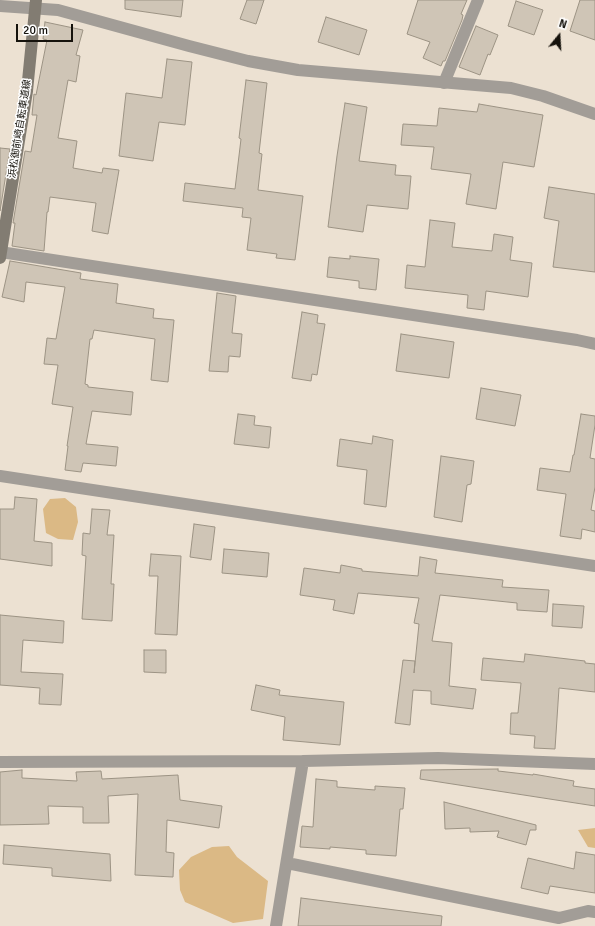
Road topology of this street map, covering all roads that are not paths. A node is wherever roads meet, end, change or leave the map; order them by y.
1 (478, 0) edge
2 (36, 4) edge
3 (0, 6) edge
4 (444, 84) junction
5 (595, 114) edge
6 (0, 254) edge
7 (595, 344) edge
8 (0, 476) edge
9 (595, 566) edge
10 (303, 760) junction
11 (0, 762) edge
12 (595, 764) edge
13 (287, 863) junction
14 (595, 912) edge
15 (276, 926) edge

1 - 4 street
2 - 3 street
2 - 4 street
2 - 6 main road, 浜松御前崎自転車道線
4 - 5 street
6 - 7 street
8 - 9 street
10 - 11 street
10 - 12 street
10 - 13 street
13 - 14 street
13 - 15 street

